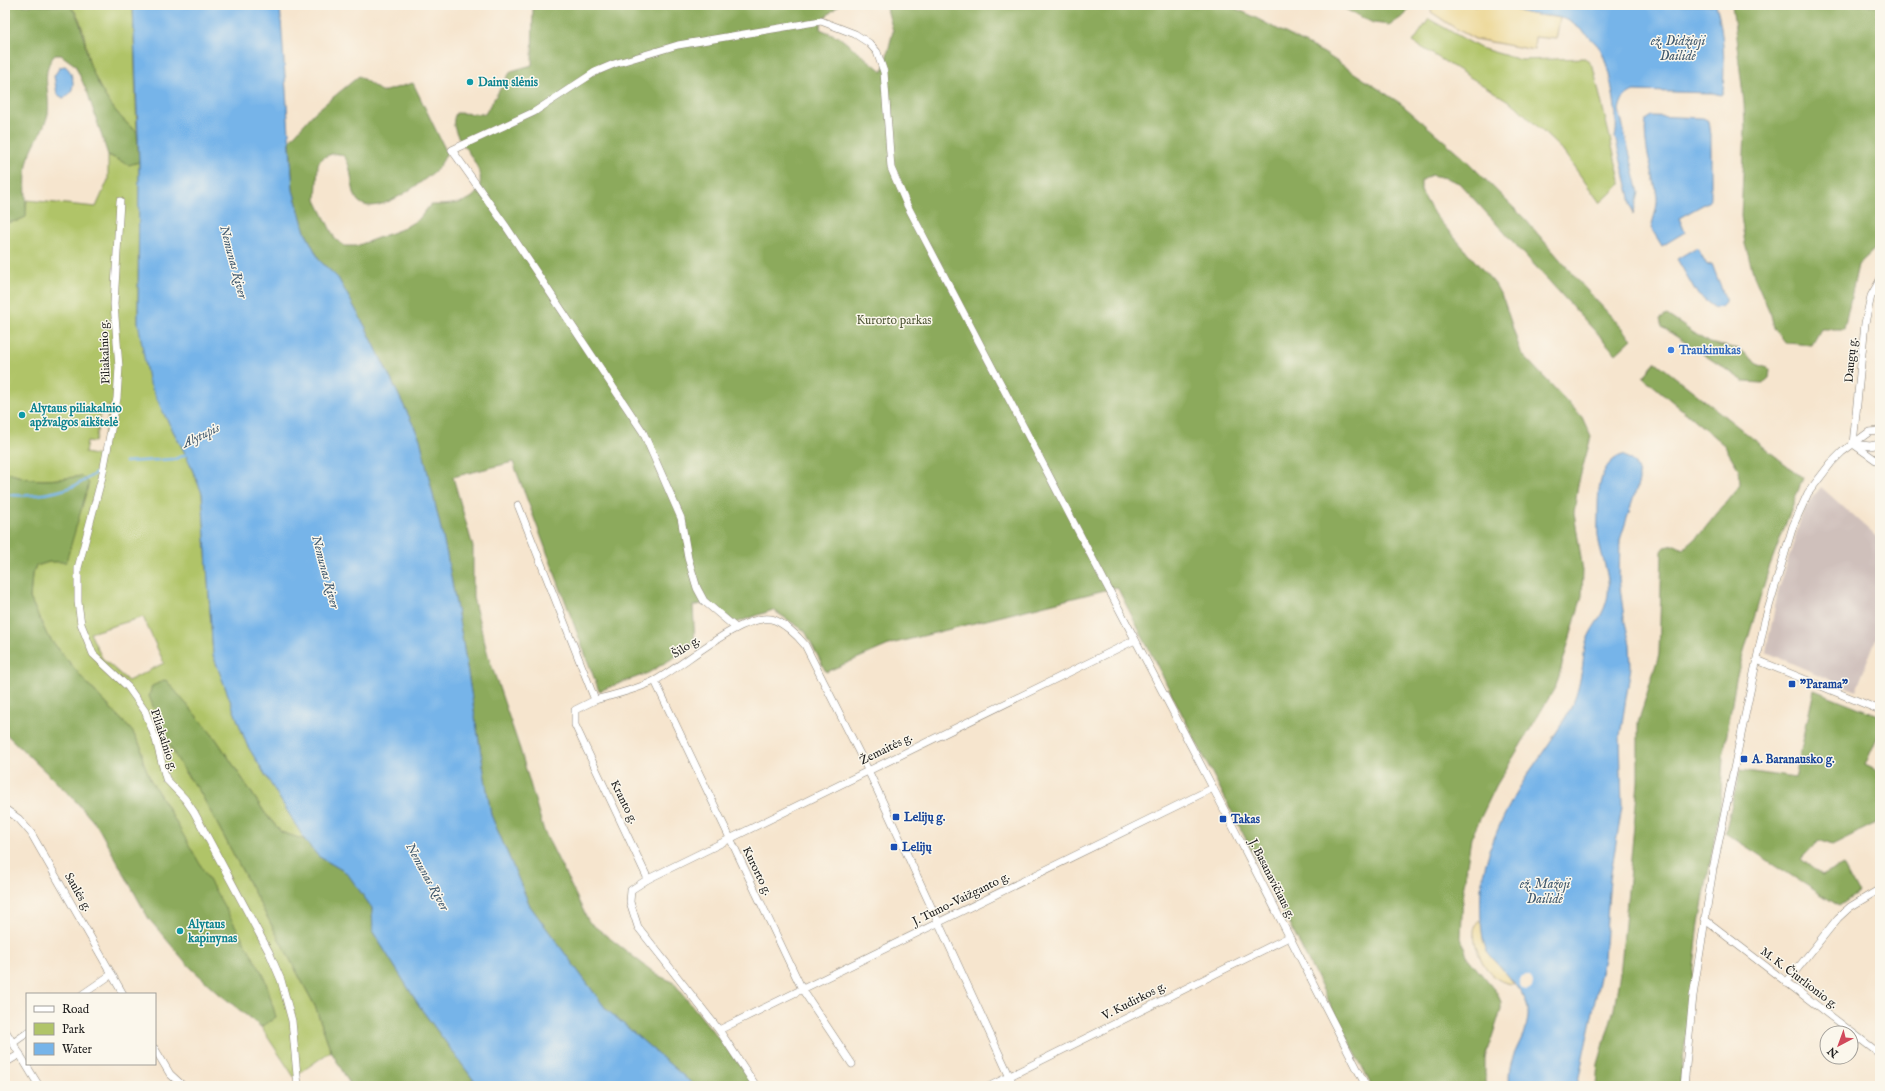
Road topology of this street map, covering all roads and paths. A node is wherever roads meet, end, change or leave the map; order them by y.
1 (120, 201) dead end
2 (1880, 280) edge
3 (1880, 431) edge
4 (1853, 444) junction
5 (1880, 444) edge
6 (1880, 463) edge
7 (518, 505) dead end
8 (736, 628) junction
9 (1135, 640) junction
10 (1757, 660) junction
11 (655, 681) junction
12 (595, 700) junction
13 (1880, 710) edge
14 (868, 770) junction
15 (1213, 788) junction
16 (5, 809) edge
17 (729, 839) junction
18 (648, 879) junction
19 (1880, 889) edge
20 (1704, 920) junction
21 (940, 922) junction
22 (1288, 937) junction
23 (112, 974) junction
24 (1786, 983) junction
25 (802, 989) junction
26 (84, 993) edge
27 (122, 993) edge
28 (5, 1030) edge
29 (719, 1030) junction
30 (26, 1034) edge
31 (13, 1042) junction
32 (156, 1051) edge
33 (20, 1054) junction
34 (1880, 1054) edge
35 (5, 1063) edge
36 (26, 1064) edge
37 (852, 1064) dead end
38 (27, 1065) edge
39 (1009, 1076) junction
40 (39, 1086) edge
41 (183, 1086) edge
42 (298, 1086) edge
43 (756, 1086) edge
44 (990, 1086) edge
45 (1014, 1086) edge
46 (1366, 1086) edge
47 (1684, 1086) edge

1 - 42 street, Piliakalnio g.
2 - 4 street, Daugų g.
3 - 4 street
4 - 5 street
4 - 6 street
4 - 10 street
7 - 12 street
8 - 9 street, J. Basanavičiaus g.
8 - 11 street, Šilo g.
8 - 14 street, Šilo g.
9 - 14 street, Žemaitės g.
9 - 15 street, J. Basanavičiaus g.
10 - 13 street
10 - 20 street
11 - 12 street, Šilo g.
11 - 17 street, Kurorto g.
12 - 18 street, Kranto g.
14 - 17 street, Žemaitės g.
14 - 21 street
15 - 21 street, J. Tumo-Vaižganto g.
15 - 22 street, J. Basanavičiaus g.
16 - 23 street, Saulės g.
17 - 18 street, Žemaitės g.
17 - 25 street, Kurorto g.
18 - 29 street
19 - 24 street
20 - 24 street, M. K. Čiurlionio g.
20 - 47 street
21 - 25 street, J. Tumo-Vaižganto g.
21 - 39 street
22 - 39 street, V. Kudirkos g.
22 - 46 street, J. Basanavičiaus g.
23 - 26 street
23 - 27 street, Saulės g.
24 - 34 street, M. K. Čiurlionio g.
25 - 29 street, J. Tumo-Vaižganto g.
25 - 37 street, Kurorto g.
28 - 31 street
29 - 43 street
30 - 31 street
31 - 33 street
32 - 41 street
33 - 35 street
33 - 36 street
38 - 40 street
39 - 44 street, V. Kudirkos g.
39 - 45 street

